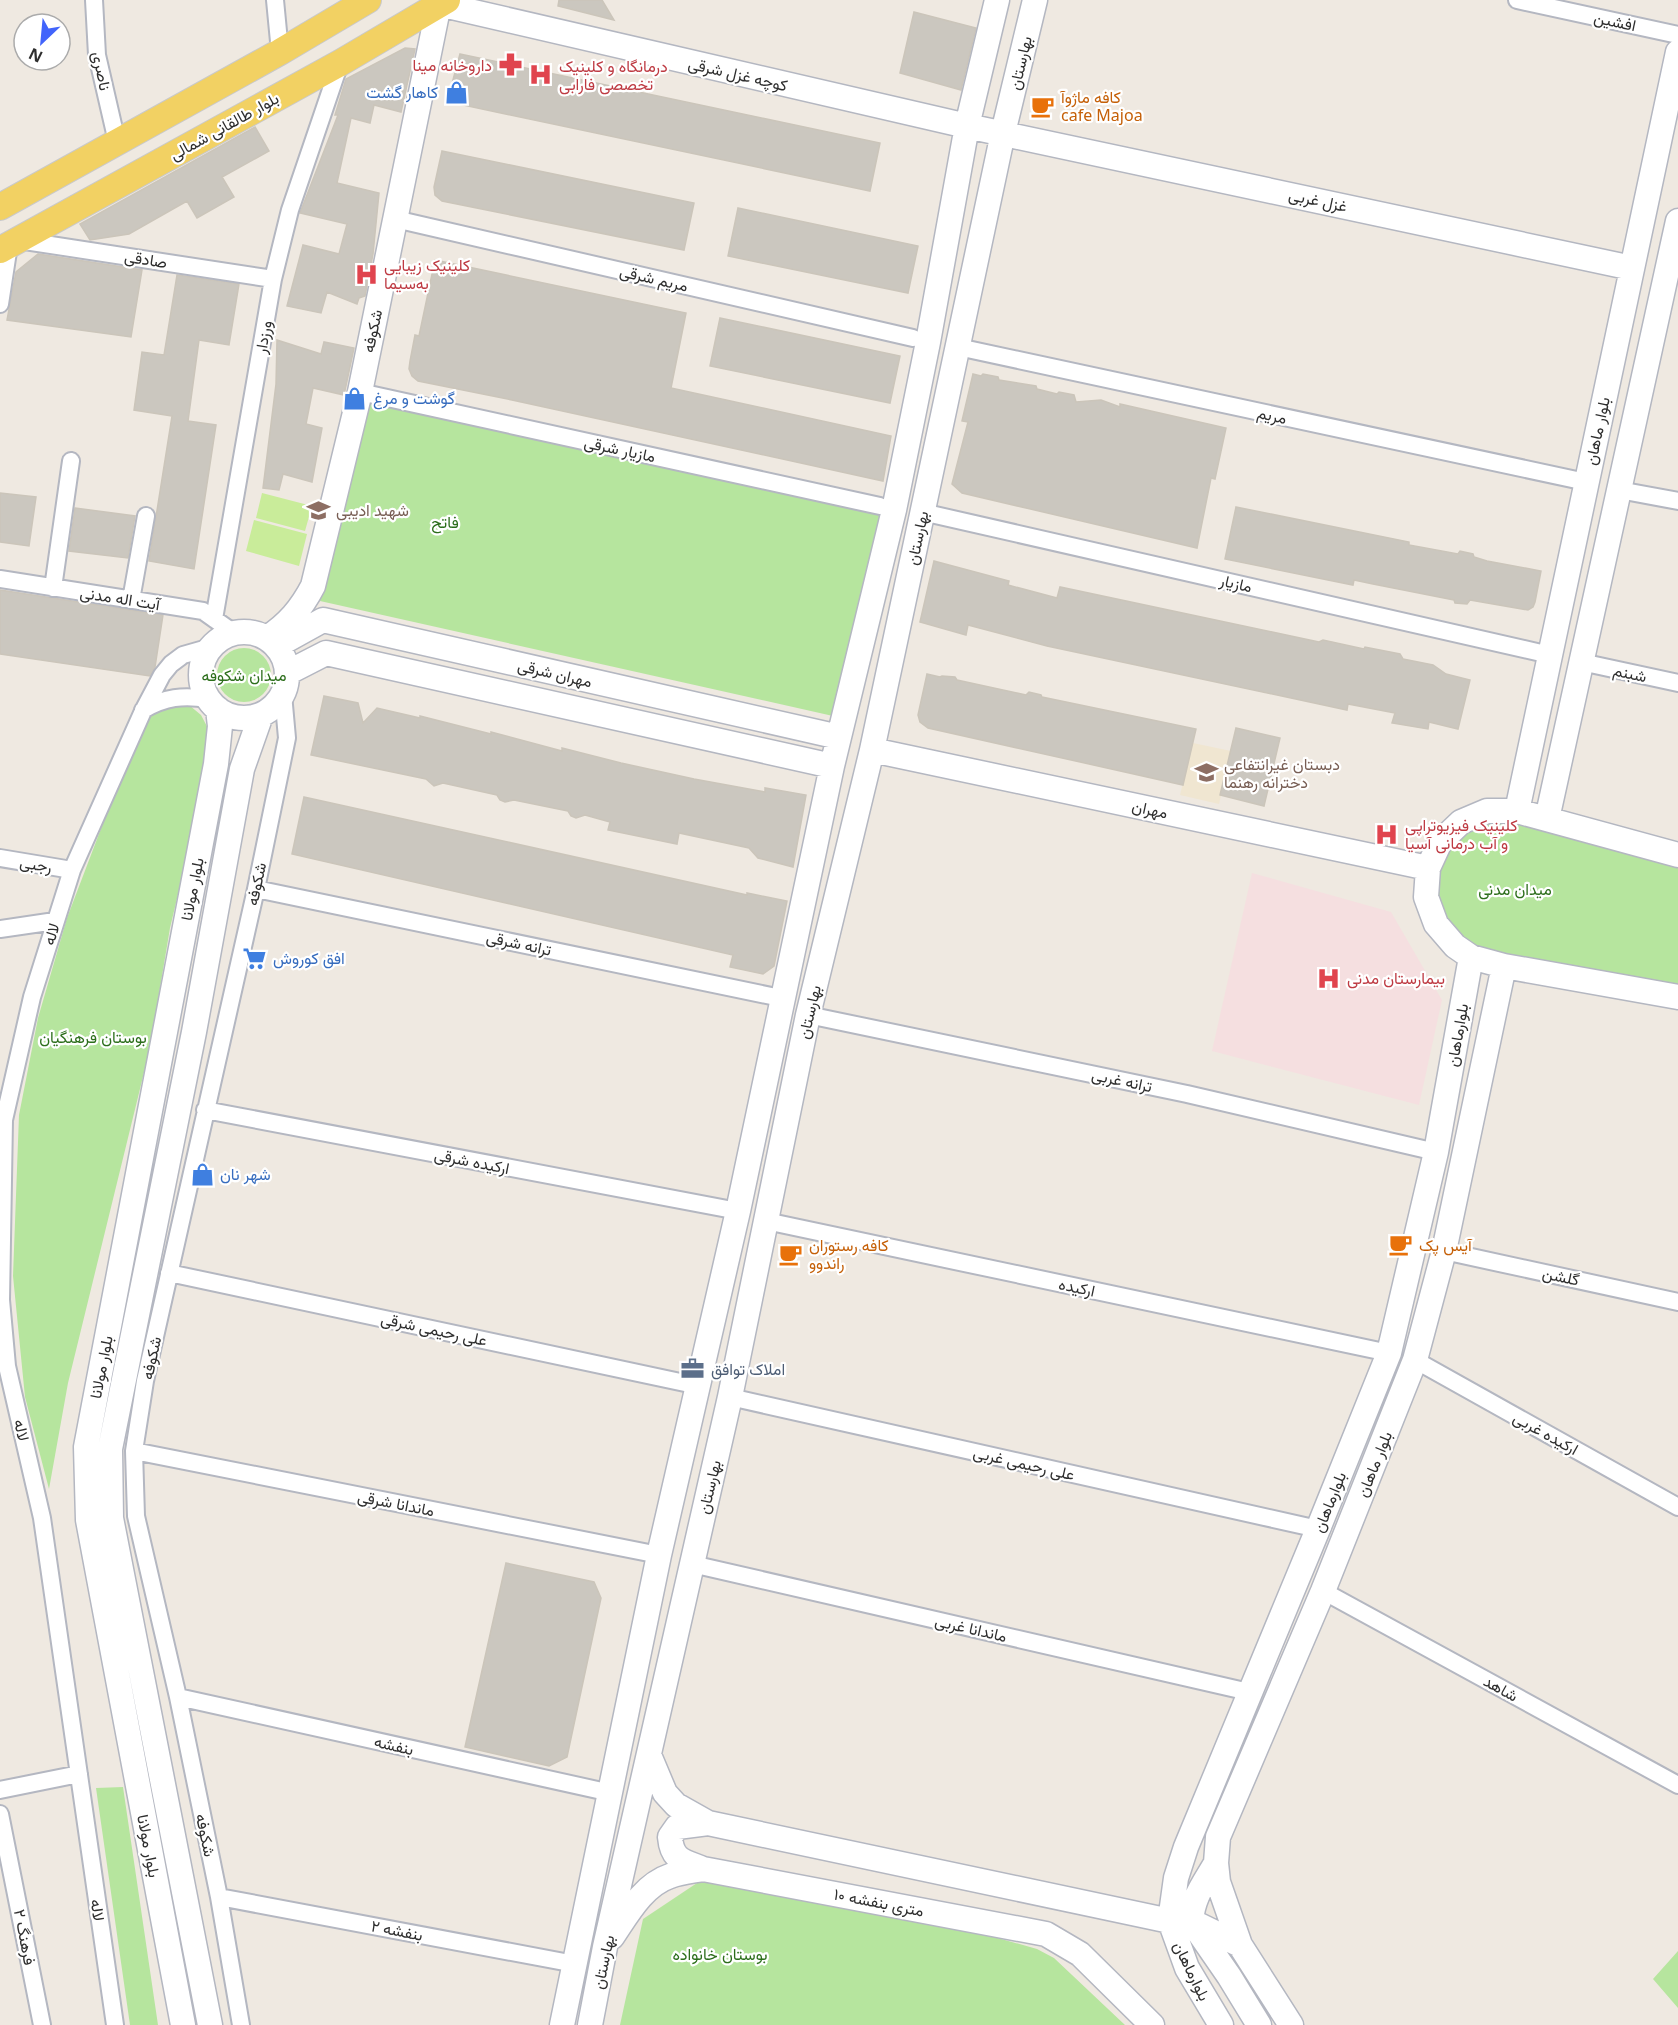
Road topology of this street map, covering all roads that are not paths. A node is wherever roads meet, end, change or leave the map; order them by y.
1 (94, 0) edge
2 (275, 0) edge
3 (997, 0) edge
4 (1035, 0) edge
5 (1517, 0) edge
6 (363, 1) edge
7 (443, 2) edge
8 (1678, 35) edge
9 (280, 51) junction
10 (1678, 52) edge
11 (340, 63) junction
12 (967, 126) junction
13 (1003, 133) junction
14 (117, 142) junction
15 (0, 207) edge
16 (395, 219) junction
17 (1678, 221) edge
18 (9, 245) edge
19 (1632, 268) junction
20 (1672, 277) edge
21 (273, 279) junction
22 (0, 304) edge
23 (913, 338) dead end
24 (958, 347) junction
25 (360, 392) junction
26 (71, 461) dead end
27 (1586, 482) junction
28 (1619, 490) junction
29 (1678, 501) edge
30 (880, 506) dead end
31 (922, 512) junction
32 (146, 516) dead end
33 (0, 579) edge
34 (53, 588) junction
35 (131, 600) junction
36 (214, 619) junction
37 (234, 633) junction
38 (271, 642) junction
39 (211, 647) junction
40 (1550, 655) junction
41 (1581, 662) junction
42 (285, 683) junction
43 (1678, 683) edge
44 (213, 704) junction
45 (143, 711) junction
46 (261, 715) junction
47 (839, 737) junction
48 (872, 750) junction
49 (832, 766) junction
50 (1517, 811) junction
51 (1547, 819) junction
52 (1678, 855) edge
53 (0, 858) edge
54 (1428, 868) junction
55 (72, 870) junction
56 (256, 889) junction
57 (55, 921) junction
58 (0, 929) edge
59 (1471, 957) junction
60 (1504, 966) junction
61 (782, 998) junction
62 (1678, 998) edge
63 (808, 1015) junction
64 (205, 1110) junction
65 (1436, 1152) junction
66 (738, 1211) junction
67 (766, 1221) junction
68 (1444, 1251) junction
69 (170, 1273) junction
70 (1678, 1302) edge
71 (1389, 1353) junction
72 (1415, 1360) junction
73 (3, 1367) edge
74 (699, 1386) junction
75 (730, 1397) junction
76 (134, 1451) junction
77 (1678, 1507) edge
78 (1318, 1529) junction
79 (659, 1555) junction
80 (692, 1564) junction
81 (1323, 1591) junction
82 (1249, 1692) junction
83 (178, 1697) junction
84 (649, 1755) junction
85 (79, 1774) junction
86 (1678, 1785) edge
87 (0, 1790) edge
88 (611, 1793) junction
89 (0, 1814) edge
90 (708, 1823) junction
91 (1216, 1863) junction
92 (703, 1869) junction
93 (219, 1897) junction
94 (1180, 1921) junction
95 (1240, 1945) junction
96 (605, 1947) junction
97 (575, 1964) junction
98 (42, 2025) edge
99 (115, 2025) edge
100 (183, 2025) edge
101 (210, 2025) edge
102 (241, 2025) edge
103 (562, 2025) edge
104 (590, 2025) edge
105 (1152, 2025) edge
106 (1221, 2025) edge
107 (1259, 2025) edge
108 (1291, 2025) edge

1 - 14 street, ناصری
2 - 9 street
3 - 12 main road, بهارستان
4 - 13 main road, بهارستان
5 - 8 street, افشین
6 - 9 main road
7 - 11 main road, بلوار طالقانی شمالی
7 - 12 main road, کوچه غزل شرقی
7 - 16 main road, شکوفه
9 - 14 main road
10 - 19 main road, بلوار ماهان
11 - 18 main road, بلوار طالقانی شمالی
11 - 21 street, ورزدار
12 - 13 main road, کوچه غزل شرقی
12 - 47 main road, بهارستان
13 - 19 main road, غزل غربی
13 - 24 main road, بهارستان
14 - 15 main road
16 - 23 street, مریم شرقی
16 - 25 main road, شکوفه
17 - 20 main road, بلوار ماهان
18 - 21 street, صادقی
18 - 22 street
19 - 27 main road, بلوار ماهان
20 - 28 main road, بلوار ماهان
21 - 36 street, ورزدار
24 - 27 street, مریم
24 - 31 main road, بهارستان
25 - 30 street, مازیار شرقی
25 - 38 main road, شکوفه
26 - 34 street
27 - 40 main road, بلوار ماهان
28 - 29 street
28 - 41 main road, بلوار ماهان
31 - 40 street, مازیار
31 - 48 main road, بهارستان
32 - 35 street
33 - 34 street, آیت اله مدنی
34 - 35 street, آیت اله مدنی
35 - 36 street, آیت اله مدنی
36 - 37 street, آیت اله مدنی
37 - 38 main road
37 - 39 main road
38 - 42 main road
38 - 47 main road, مهران شرقی
39 - 44 main road
39 - 45 street, لاله
40 - 50 main road, بلوار ماهان
41 - 43 street, شبنم
41 - 51 main road, بلوار ماهان
42 - 46 main road
42 - 49 main road, مهران شرقی
42 - 56 street, شکوفه
44 - 45 street
44 - 46 main road
44 - 100 main road, بلوار مولانا
45 - 55 street, لاله
46 - 101 main road, بلوار مولانا
47 - 49 main road, بهارستان
48 - 54 main road, مهران
48 - 63 main road, بهارستان
49 - 61 main road, بهارستان
50 - 51 main road
50 - 54 main road
51 - 52 main road
53 - 55 street, رجبی
54 - 59 main road
55 - 57 street, لاله
56 - 61 street, ترانه شرقی
56 - 64 street, شکوفه
57 - 58 street
57 - 73 street, لاله
59 - 60 main road
59 - 65 main road, بلوارماهان
60 - 62 main road
60 - 68 main road, بلوار ماهان
61 - 66 main road, بهارستان
63 - 65 street, ترانه غربی
63 - 67 main road, بهارستان
64 - 66 street, ارکیده شرقی
64 - 69 street, شکوفه
65 - 71 main road, بلوارماهان
66 - 74 main road, بهارستان
67 - 71 street, ارکیده
67 - 75 main road, بهارستان
68 - 70 street, گلشن
68 - 72 main road, بلوار ماهان
69 - 74 street, علی رحیمی شرقی
69 - 76 street, شکوفه
71 - 78 main road, بلوارماهان
72 - 77 street, ارکیده غربی
72 - 81 main road, بلوار ماهان
73 - 85 street, لاله
74 - 79 main road, بهارستان
75 - 78 street, علی رحیمی غربی
75 - 80 main road, بهارستان
76 - 79 street, ماندانا شرقی
76 - 83 street, شکوفه
78 - 82 main road, بلوارماهان
79 - 88 main road, بهارستان
80 - 82 street, ماندانا غربی
80 - 84 main road, بهارستان
81 - 86 street, شاهد
81 - 91 main road, بلوار ماهان
82 - 94 main road, بلوارماهان
83 - 88 street, بنفشه
83 - 93 street, شکوفه
84 - 90 main road
84 - 96 main road, بهارستان
85 - 87 street
85 - 99 street, لاله
88 - 97 main road, بهارستان
89 - 98 street, فرهنگ ۲
90 - 92 main road
90 - 94 main road
91 - 94 main road
91 - 95 main road, بلوار ماهان
92 - 96 main road, ۱۰ متری بنفشه
92 - 105 main road, ۱۰ متری بنفشه
93 - 97 street, بنفشه ۲
93 - 102 street, شکوفه
94 - 95 main road
94 - 106 main road, بلوارماهان
94 - 107 main road
95 - 108 main road, بلوار ماهان
96 - 104 main road, بهارستان
97 - 103 main road, بهارستان

